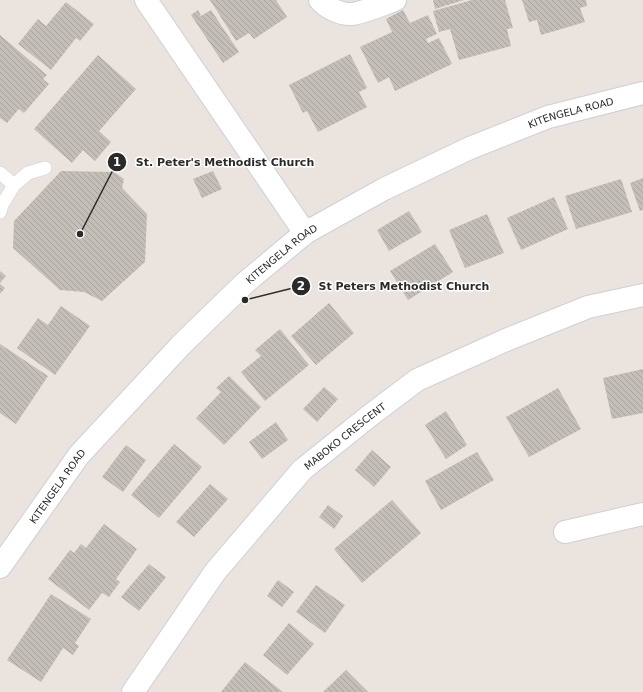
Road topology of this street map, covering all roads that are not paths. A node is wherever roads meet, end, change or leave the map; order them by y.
1 (146, 0) edge
2 (320, 0) edge
3 (395, 0) edge
4 (643, 93) edge
5 (45, 168) dead end
6 (0, 173) edge
7 (14, 185) junction
8 (0, 212) edge
9 (305, 233) junction
10 (643, 295) edge
11 (643, 514) edge
12 (565, 532) dead end
13 (0, 567) edge
14 (134, 692) edge

1 - 9 street
2 - 3 street
4 - 9 street, KITENGELA ROAD
5 - 7 lane
6 - 7 lane
7 - 8 lane
9 - 13 street, KITENGELA ROAD
10 - 14 street, MABOKO CRESCENT
11 - 12 street

